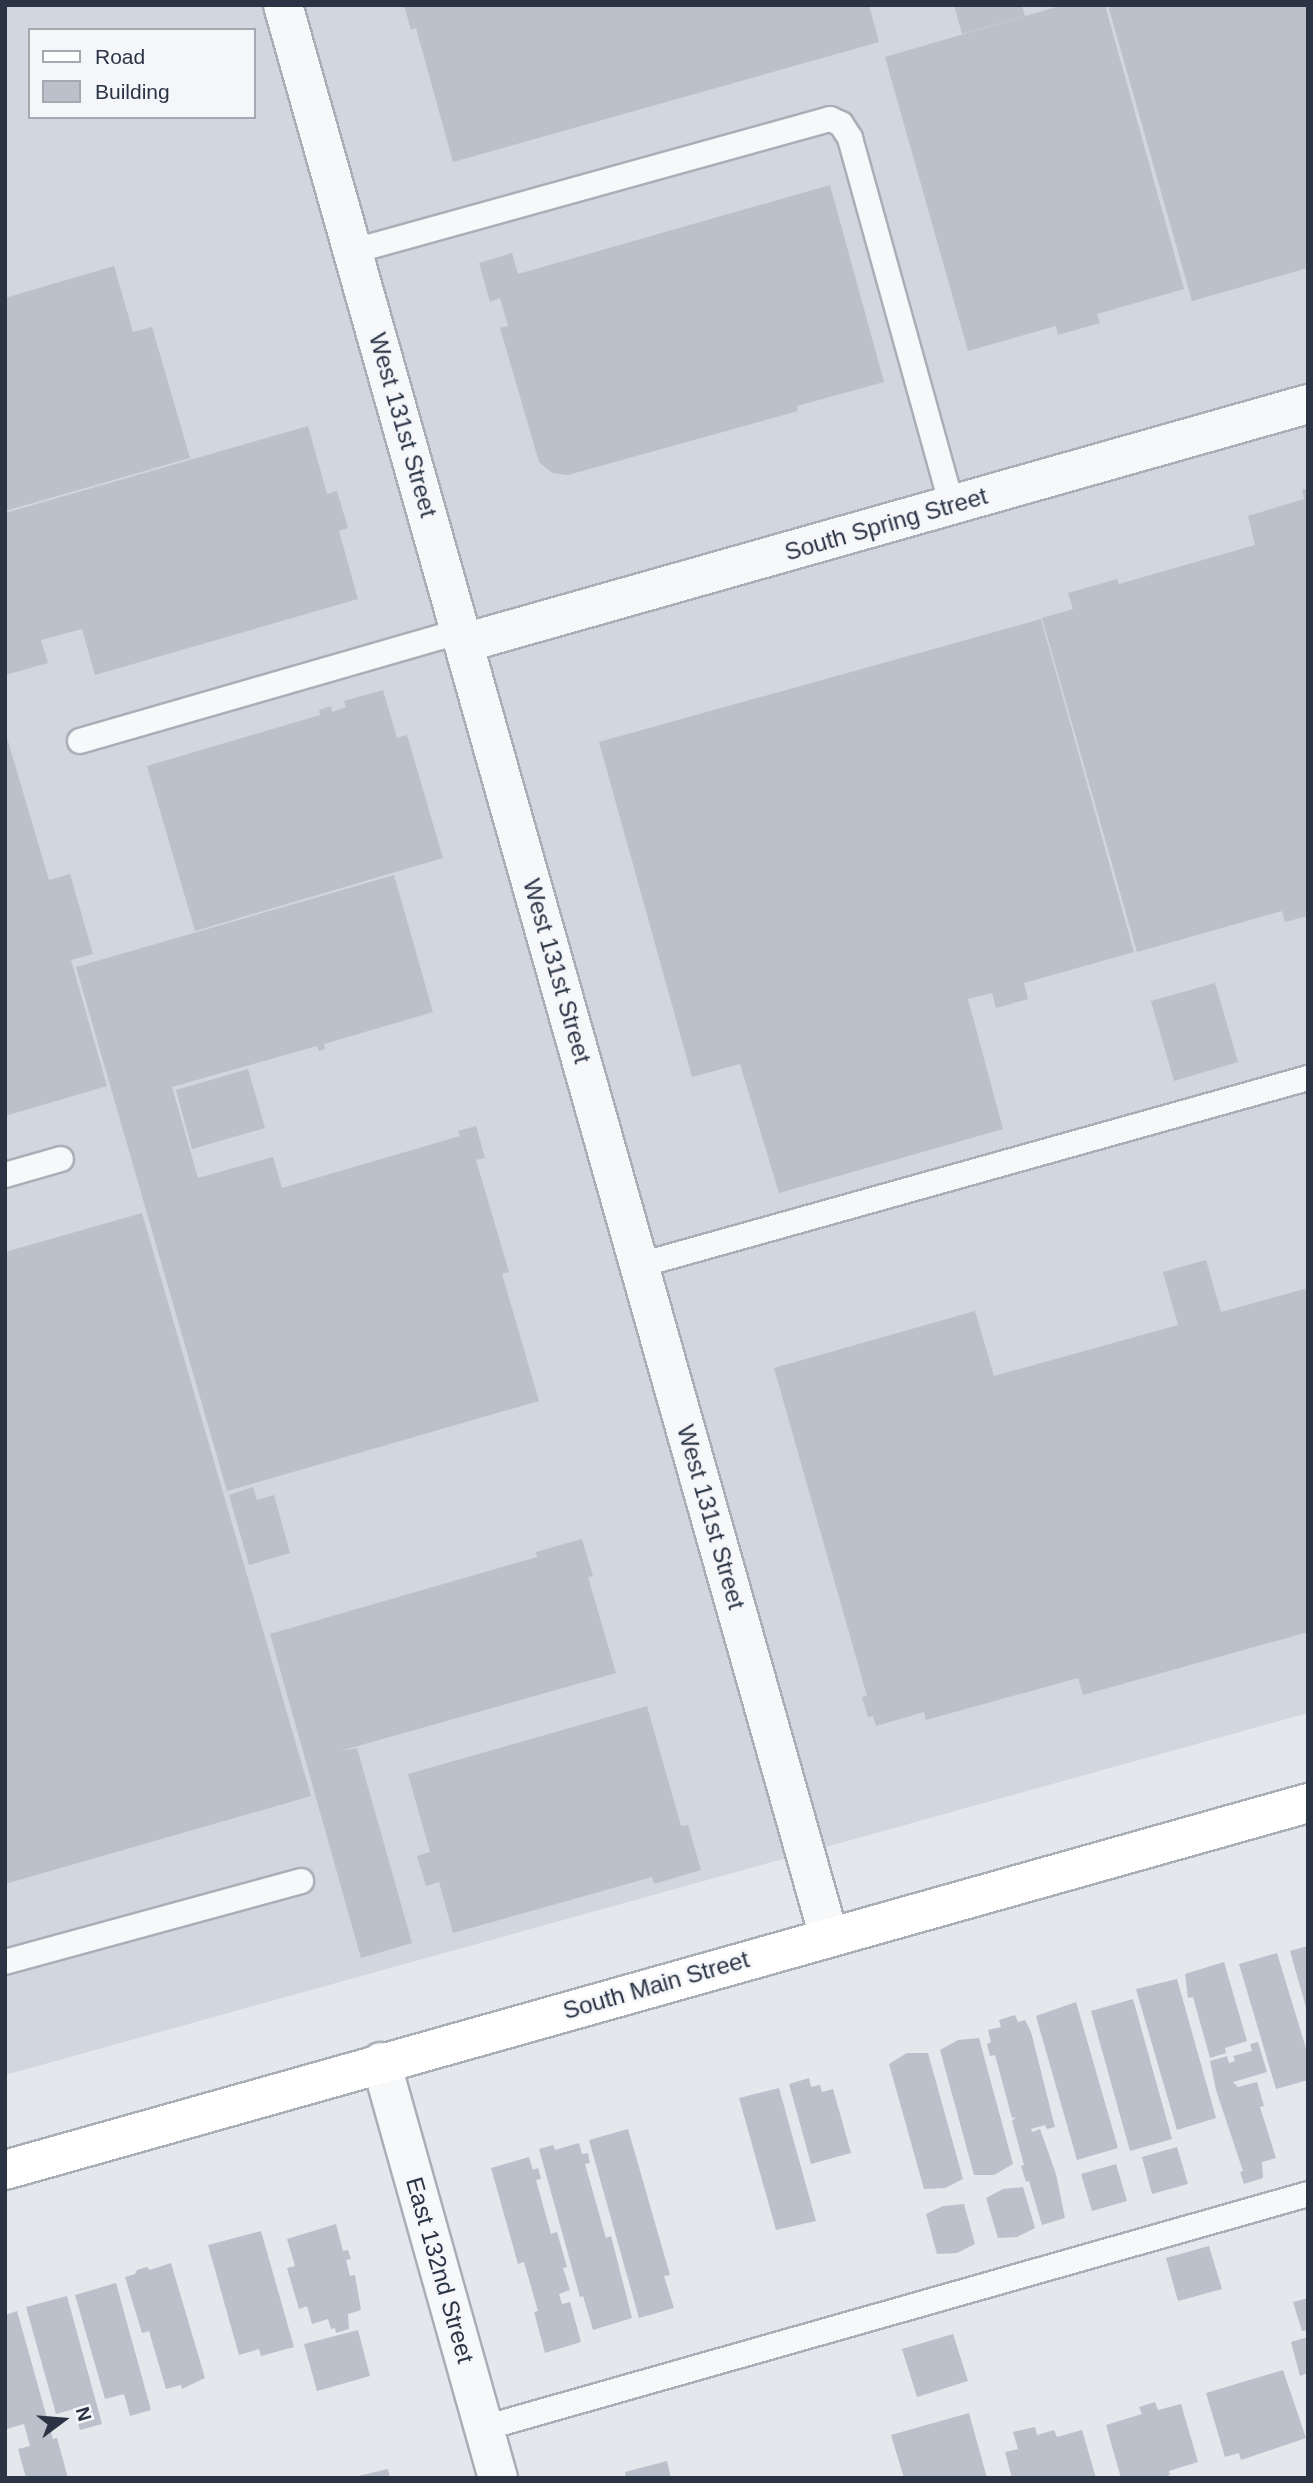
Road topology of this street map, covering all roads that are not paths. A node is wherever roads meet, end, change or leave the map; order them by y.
1 (283, 5) edge
2 (354, 251) junction
3 (1308, 404) edge
4 (952, 505) junction
5 (462, 637) junction
6 (80, 741) dead end
7 (1308, 1078) edge
8 (61, 1159) dead end
9 (5, 1175) edge
10 (640, 1265) junction
11 (1308, 1803) edge
12 (301, 1881) dead end
13 (830, 1937) junction
14 (5, 1962) edge
15 (381, 2062) junction
16 (5, 2170) edge
17 (1308, 2194) edge
18 (484, 2428) junction
19 (498, 2478) edge

1 - 2 street, West 131st Street
2 - 4 lane
2 - 5 street, West 131st Street
3 - 4 street, South Spring Street
4 - 5 street, South Spring Street
5 - 6 lane
5 - 10 street, West 131st Street
7 - 10 lane
8 - 9 lane
10 - 13 street, West 131st Street
11 - 13 main road, South Main Street
12 - 14 lane
13 - 15 main road, South Main Street
15 - 16 main road, South Main Street
15 - 18 street, East 132nd Street
17 - 18 lane
18 - 19 street, East 132nd Street

